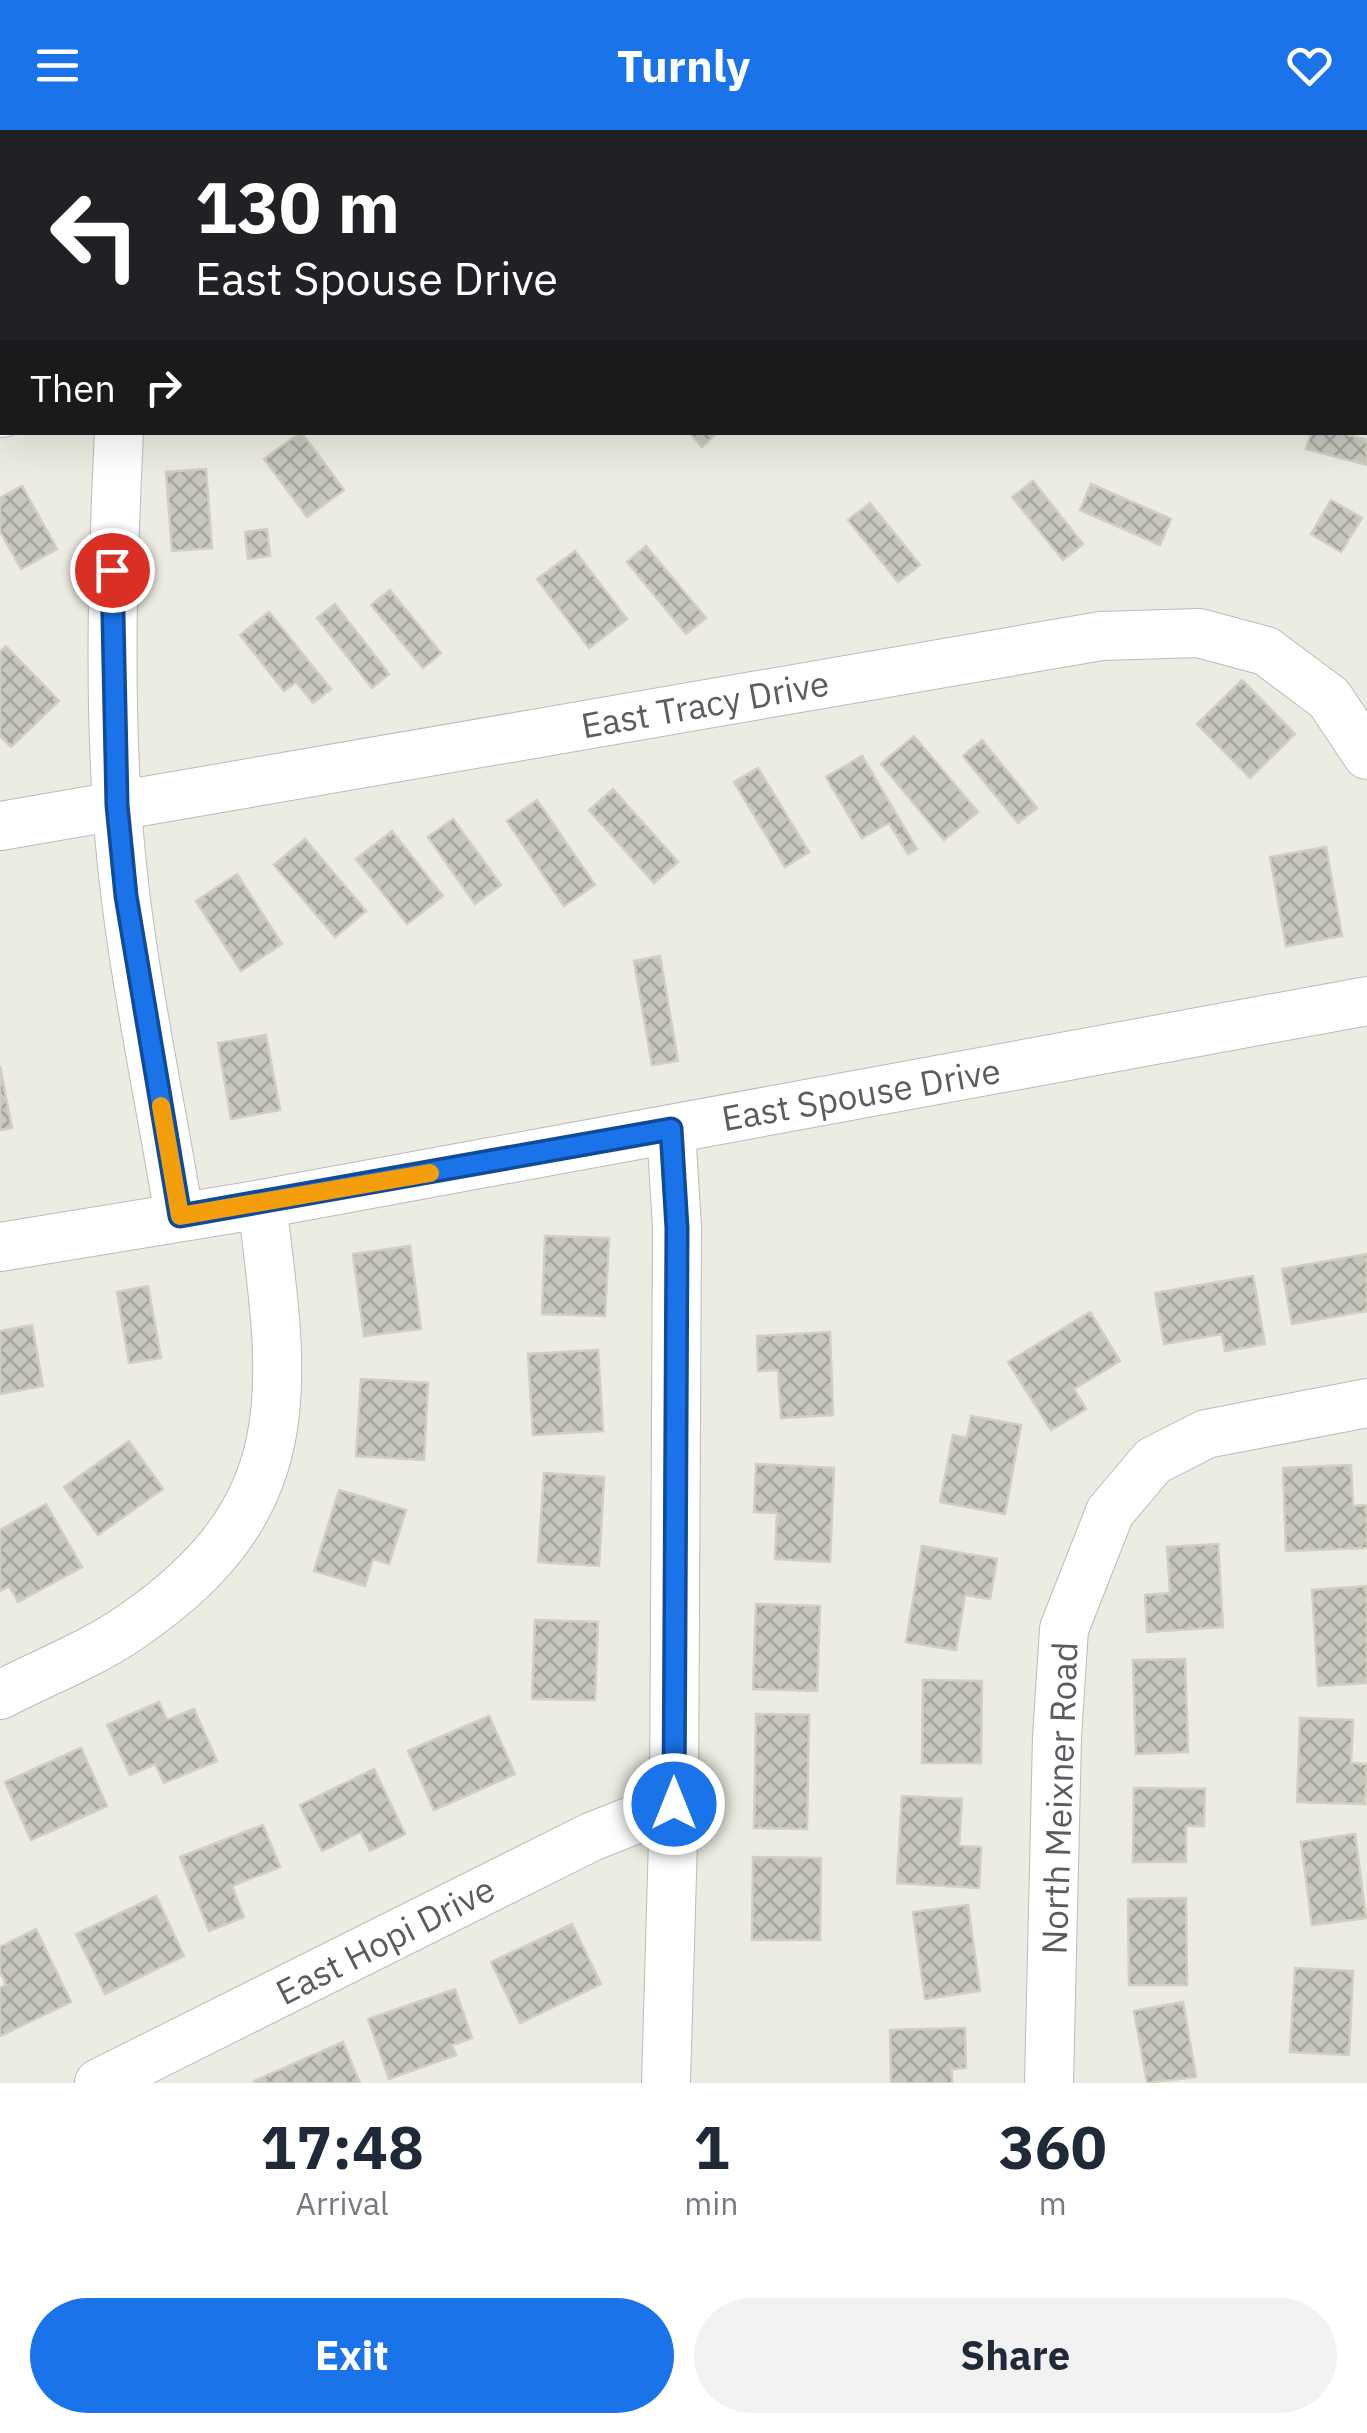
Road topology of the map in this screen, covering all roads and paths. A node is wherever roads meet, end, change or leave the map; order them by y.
1 (118, 435) edge
2 (1367, 755) edge
3 (117, 805) junction
4 (0, 826) edge
5 (1367, 1001) edge
6 (671, 1129) junction
7 (262, 1204) junction
8 (180, 1216) junction
9 (0, 1247) edge
10 (1367, 1403) edge
11 (0, 1695) edge
12 (674, 1804) junction
13 (99, 2083) edge
14 (666, 2083) edge
15 (1049, 2083) edge

1 - 3 street
2 - 3 street, East Tracy Drive
3 - 4 street, East Tracy Drive
3 - 8 street
5 - 6 street, East Spouse Drive
6 - 7 street, East Spouse Drive
6 - 12 street
7 - 8 street, East Spouse Drive
7 - 11 street
8 - 9 street, East Spouse Drive
10 - 15 street, North Meixner Road
12 - 13 street, East Hopi Drive
12 - 14 street

